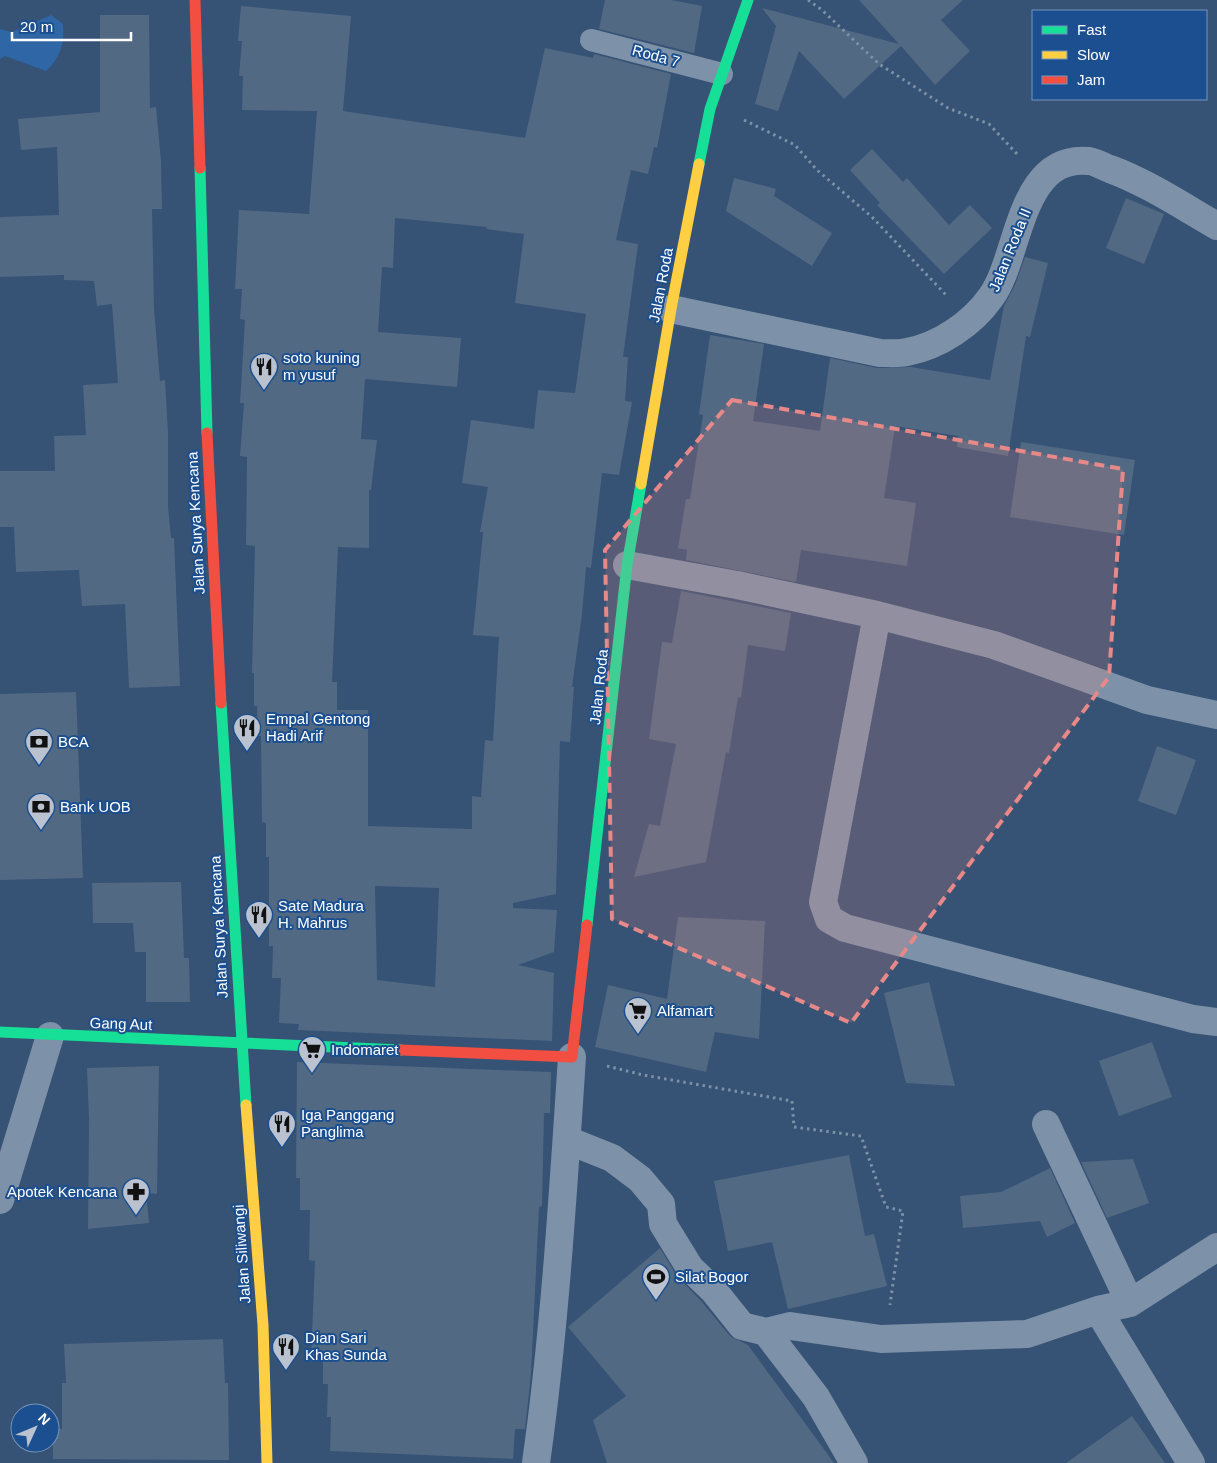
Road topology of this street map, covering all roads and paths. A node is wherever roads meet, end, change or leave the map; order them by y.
1 (195, 0) edge
2 (748, 0) edge
3 (808, 0) edge
4 (591, 40) dead end
5 (722, 74) junction
6 (710, 109) junction
7 (1042, 182) junction
8 (1217, 226) edge
9 (672, 309) junction
10 (957, 331) junction
11 (628, 565) junction
12 (877, 615) junction
13 (1217, 716) edge
14 (1217, 1022) edge
15 (0, 1032) edge
16 (50, 1036) junction
17 (241, 1044) junction
18 (572, 1057) junction
19 (1046, 1124) dead end
20 (567, 1140) junction
21 (0, 1200) edge
22 (1217, 1247) edge
23 (1130, 1303) junction
24 (1098, 1310) junction
25 (766, 1332) junction
26 (892, 1338) junction
27 (266, 1463) edge
28 (536, 1463) edge
29 (854, 1463) edge
30 (1191, 1463) edge

1 - 17 street, Jalan Surya Kencana
2 - 5 street, Jalan Roda
3 - 7 path
4 - 5 lane, Roda 7
5 - 6 street, Jalan Roda
6 - 9 street, Jalan Roda
6 - 10 path
7 - 8 street, Jalan Roda II
7 - 10 street, Jalan Roda II
9 - 10 street, Jalan Roda II
9 - 11 street, Jalan Roda
11 - 12 street
11 - 18 street, Jalan Roda
12 - 13 street
12 - 14 street
15 - 16 street, Gang Aut
16 - 17 street, Gang Aut
16 - 21 street
17 - 18 street
17 - 27 street, Jalan Siliwangi
18 - 20 street
18 - 26 path
19 - 23 street
20 - 25 street
20 - 28 street
22 - 23 street
23 - 24 street
24 - 26 street
24 - 30 street
25 - 26 street
25 - 29 street

